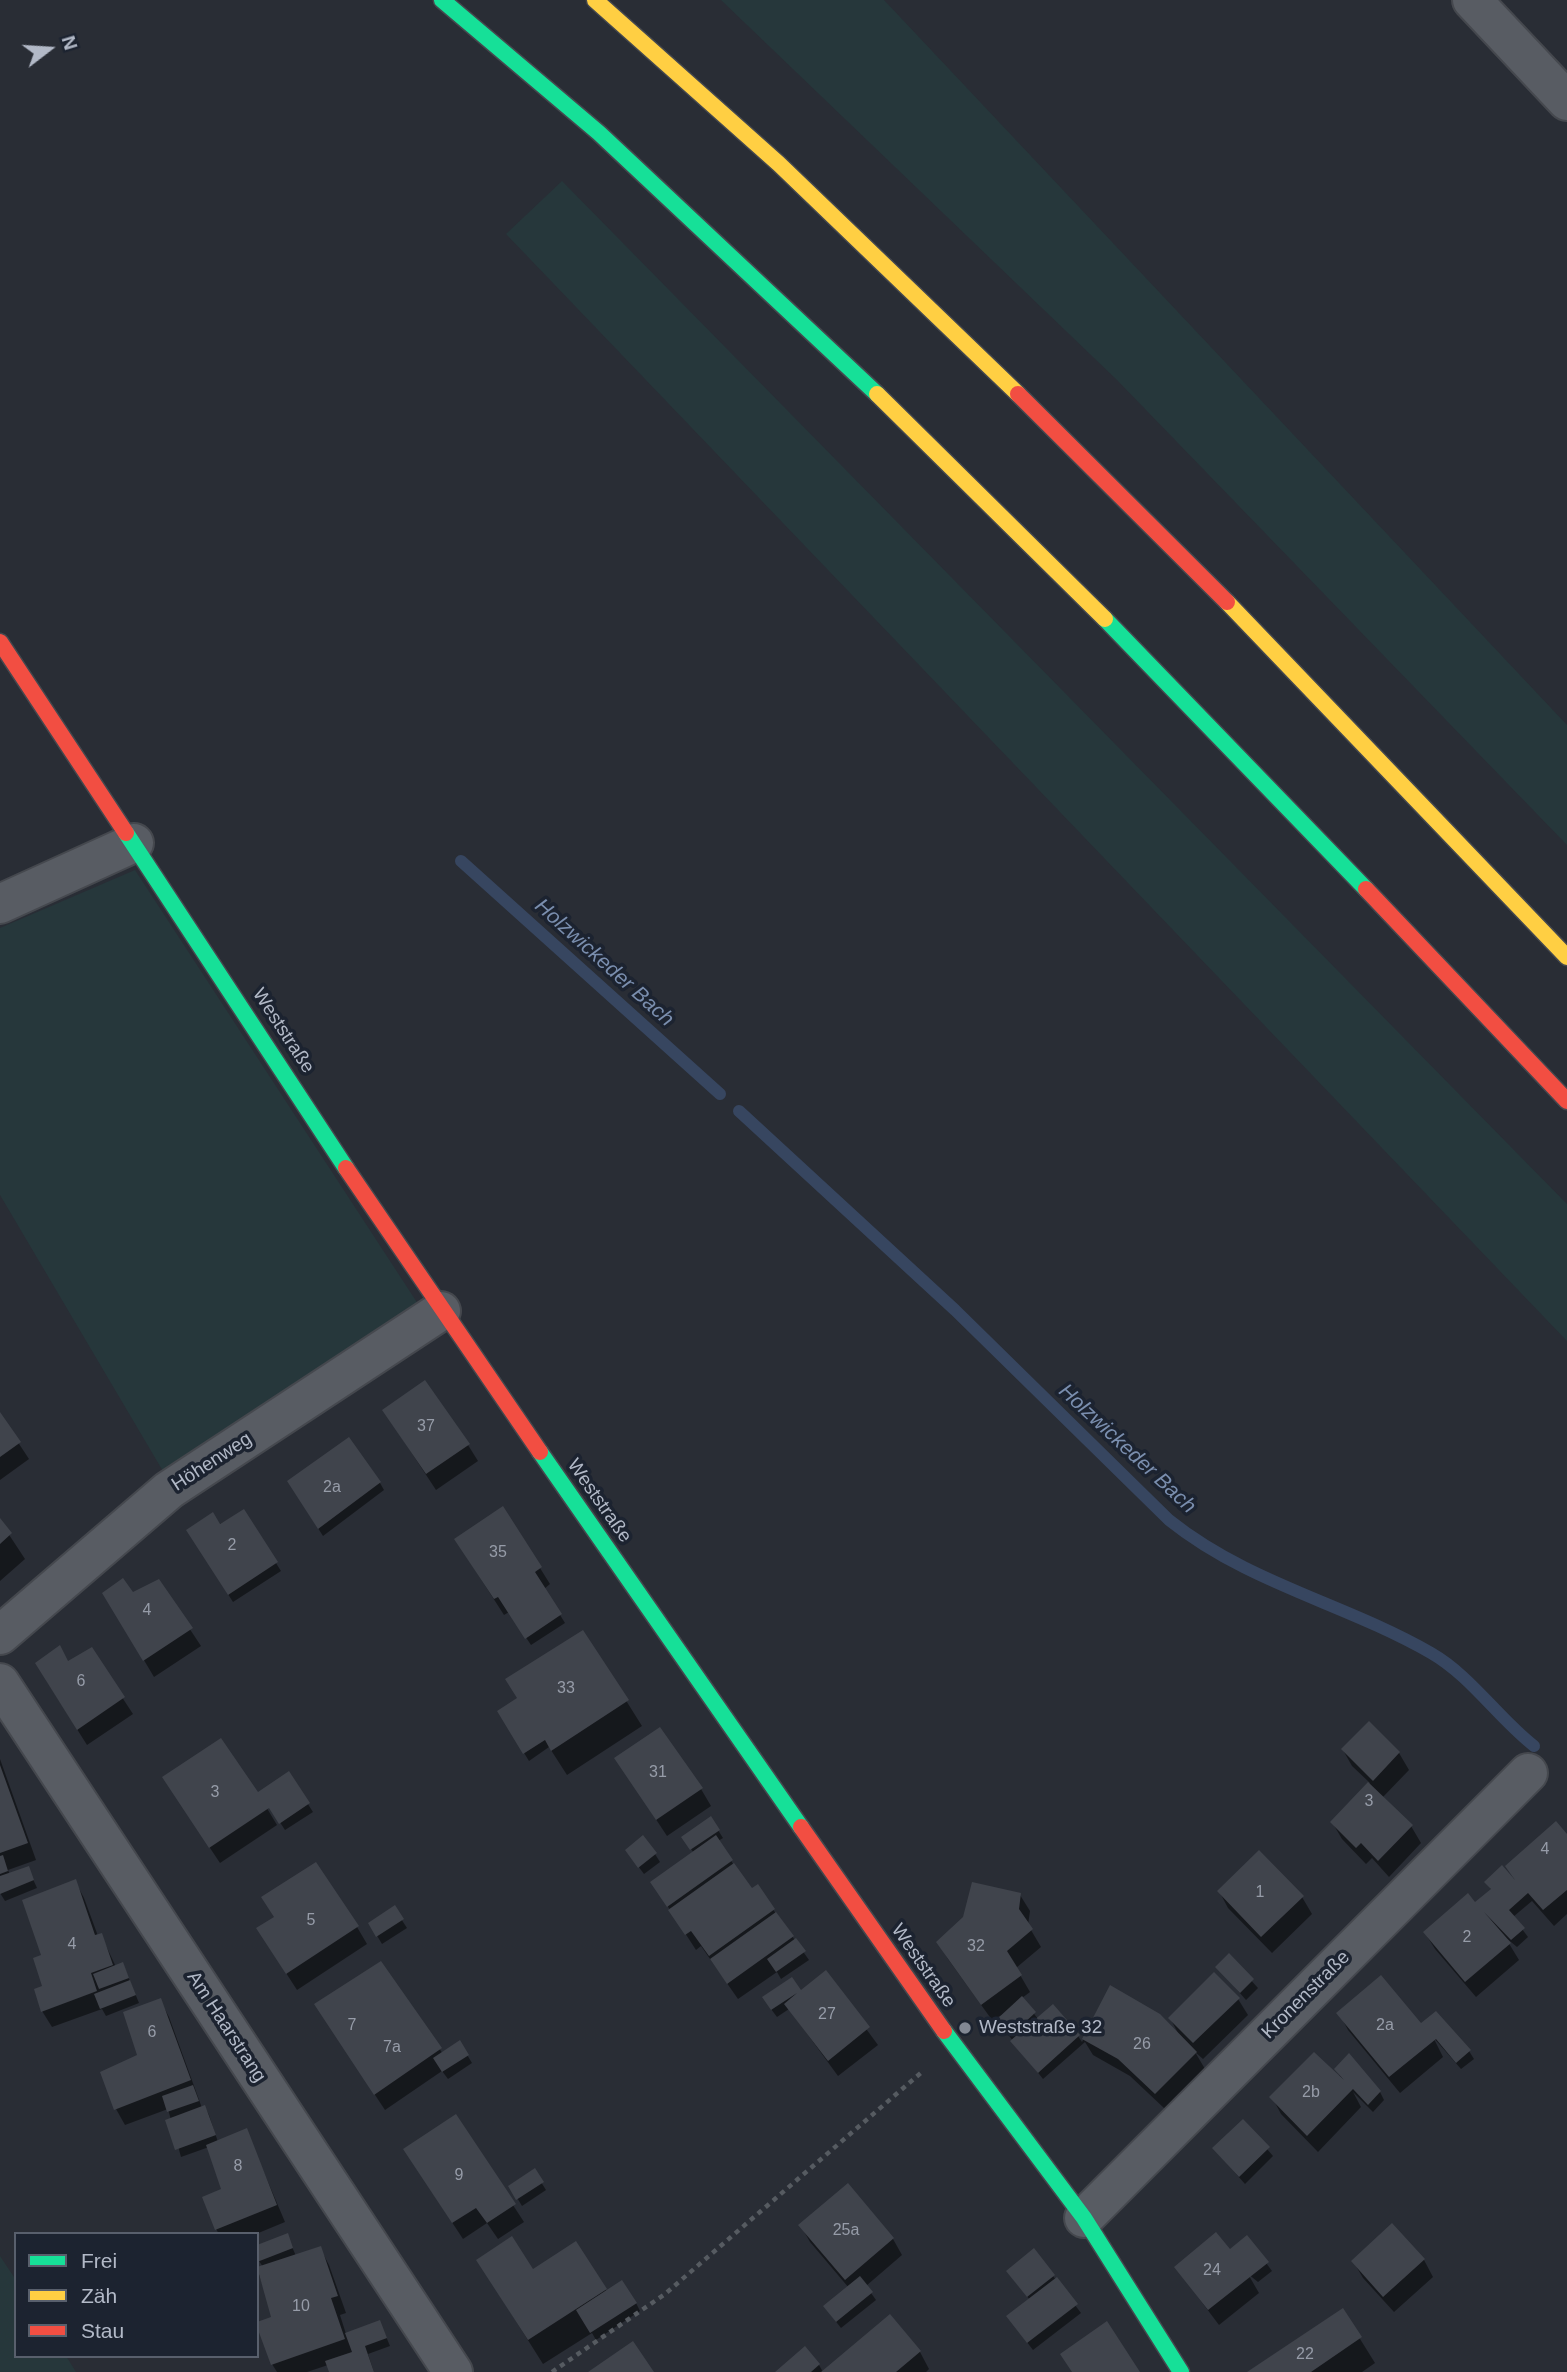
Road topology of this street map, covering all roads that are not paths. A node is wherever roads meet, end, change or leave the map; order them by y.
1 (442, 0) edge
2 (595, 0) edge
3 (1472, 0) edge
4 (1567, 101) edge
5 (0, 642) edge
6 (134, 843) junction
7 (0, 904) edge
8 (1567, 957) edge
9 (1567, 1101) edge
10 (441, 1311) junction
11 (0, 1635) edge
12 (0, 1683) edge
13 (1528, 1773) dead end
14 (1084, 2218) junction
15 (453, 2372) edge
16 (1181, 2372) edge

1 - 9 main road
2 - 8 main road
3 - 4 street
5 - 6 main road, Weststraße
6 - 7 street
6 - 10 main road, Weststraße
10 - 11 street, Höhenweg
10 - 14 main road, Weststraße
12 - 15 street, Am Haarstrang
13 - 14 street, Kronenstraße
14 - 16 main road, Weststraße

